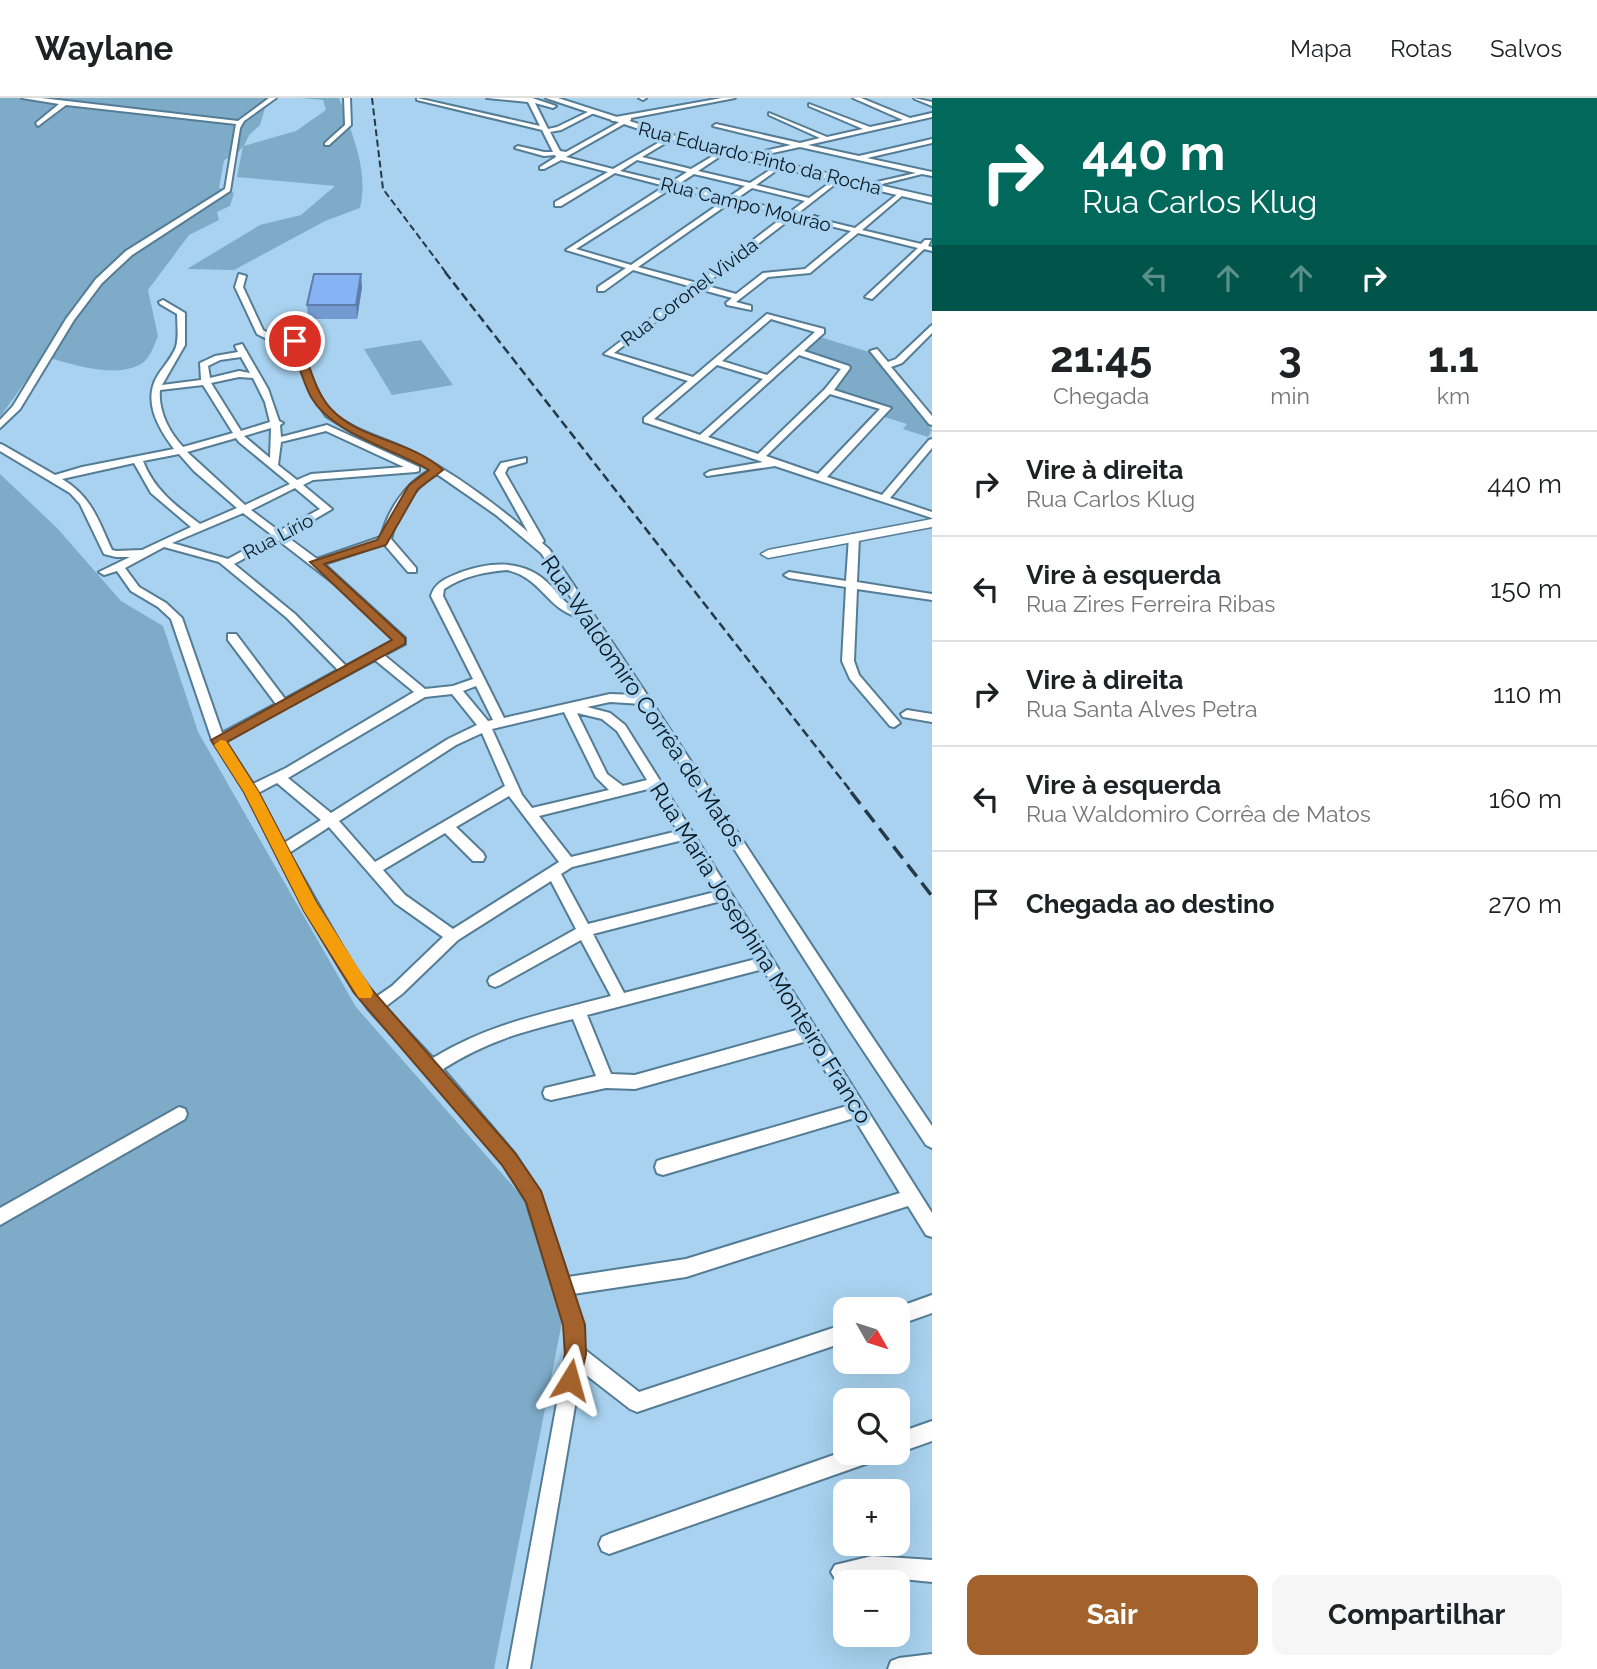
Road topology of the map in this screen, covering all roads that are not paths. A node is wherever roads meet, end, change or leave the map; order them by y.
1 (25, 98) edge
2 (273, 98) edge
3 (347, 98) edge
4 (490, 98) edge
5 (732, 98) edge
6 (856, 98) edge
7 (917, 98) edge
8 (419, 99) edge
9 (531, 99) edge
10 (555, 102) edge
11 (64, 103) junction
12 (932, 104) edge
13 (811, 105) dead end
14 (669, 109) junction
15 (421, 111) dead end
16 (592, 112) junction
17 (537, 113) junction
18 (771, 114) dead end
19 (638, 115) junction
20 (932, 115) edge
21 (684, 116) dead end
22 (612, 119) junction
23 (910, 120) junction
24 (624, 123) junction
25 (38, 124) dead end
26 (240, 125) junction
27 (716, 126) dead end
28 (870, 129) junction
29 (545, 130) junction
30 (670, 138) junction
31 (827, 139) junction
32 (932, 141) edge
33 (327, 144) dead end
34 (795, 146) junction
35 (518, 148) dead end
36 (723, 152) junction
37 (558, 155) junction
38 (744, 157) junction
39 (636, 158) junction
40 (856, 158) junction
41 (779, 166) junction
42 (542, 168) dead end
43 (697, 169) junction
44 (614, 171) junction
45 (929, 172) edge
46 (837, 180) junction
47 (755, 183) junction
48 (671, 185) junction
49 (866, 186) junction
50 (901, 194) junction
51 (730, 200) junction
52 (811, 200) junction
53 (932, 200) edge
54 (558, 204) dead end
55 (791, 215) junction
56 (856, 230) junction
57 (932, 239) edge
58 (928, 248) edge
59 (633, 267) junction
60 (242, 276) dead end
61 (698, 285) junction
62 (601, 289) dead end
63 (869, 297) dead end
64 (734, 300) junction
65 (163, 302) dead end
66 (748, 308) dead end
67 (932, 328) edge
68 (874, 351) dead end
69 (798, 352) junction
70 (715, 362) junction
71 (885, 366) junction
72 (256, 376) junction
73 (769, 378) junction
74 (694, 380) junction
75 (206, 382) junction
76 (156, 388) junction
77 (828, 390) junction
78 (932, 422) edge
79 (278, 423) junction
80 (0, 425) edge
81 (237, 434) junction
82 (702, 438) junction
83 (279, 440) junction
84 (932, 442) edge
85 (0, 447) edge
86 (181, 451) junction
87 (760, 457) junction
88 (138, 460) junction
89 (523, 460) dead end
90 (777, 463) junction
91 (274, 464) junction
92 (416, 469) junction
93 (432, 472) junction
94 (710, 474) dead end
95 (56, 478) junction
96 (820, 478) junction
97 (296, 484) junction
98 (884, 499) junction
99 (244, 509) junction
100 (932, 516) edge
101 (932, 523) edge
102 (198, 527) junction
103 (280, 536) junction
104 (854, 537) junction
105 (386, 539) junction
106 (162, 543) junction
107 (545, 551) junction
108 (146, 552) junction
109 (768, 554) dead end
110 (316, 562) junction
111 (228, 563) junction
112 (412, 570) dead end
113 (789, 575) dead end
114 (851, 585) junction
115 (932, 597) edge
116 (589, 615) junction
117 (232, 637) dead end
118 (376, 654) junction
119 (346, 672) junction
120 (479, 681) junction
121 (456, 690) junction
122 (422, 693) junction
123 (646, 700) junction
124 (284, 706) junction
125 (568, 706) junction
126 (907, 714) dead end
127 (932, 718) edge
128 (500, 722) junction
129 (894, 723) dead end
130 (485, 726) junction
131 (218, 740) junction
132 (279, 778) junction
133 (655, 783) junction
134 (512, 788) junction
135 (251, 791) junction
136 (621, 792) junction
137 (529, 814) junction
138 (330, 820) junction
139 (446, 826) junction
140 (687, 834) junction
141 (282, 851) junction
142 (478, 857) dead end
143 (568, 863) junction
144 (372, 870) junction
145 (553, 872) junction
146 (725, 895) junction
147 (584, 931) junction
148 (453, 936) junction
149 (766, 962) junction
150 (495, 981) dead end
151 (621, 1001) junction
152 (374, 1006) junction
153 (578, 1013) junction
154 (810, 1033) junction
155 (432, 1067) junction
156 (606, 1081) junction
157 (551, 1093) dead end
158 (858, 1110) junction
159 (179, 1114) dead end
160 (932, 1140) edge
161 (663, 1167) dead end
162 (912, 1197) junction
163 (0, 1217) edge
164 (932, 1229) edge
165 (564, 1287) junction
166 (932, 1304) edge
167 (910, 1311) edge
168 (833, 1337) edge
169 (575, 1354) junction
170 (932, 1431) edge
171 (910, 1439) edge
172 (835, 1465) edge
173 (609, 1544) dead end
174 (852, 1570) edge
175 (932, 1571) edge
176 (932, 1665) edge
177 (519, 1669) edge
178 (898, 1669) edge

1 - 11 street
2 - 26 street
3 - 33 street
4 - 9 street
5 - 14 street
6 - 23 street
7 - 12 street
8 - 15 street
8 - 29 street
9 - 10 street
9 - 17 street
10 - 16 main road, Rua Eduardo Pinto da Rocha
10 - 17 street
11 - 25 street
11 - 26 street
13 - 28 street
14 - 19 street
14 - 21 street
16 - 22 main road, Rua Eduardo Pinto da Rocha
16 - 29 street
17 - 29 street
18 - 31 street
19 - 22 street
19 - 24 street
20 - 23 street
22 - 24 main road, Rua Eduardo Pinto da Rocha
23 - 28 street
24 - 30 main road, Rua Eduardo Pinto da Rocha
24 - 37 street
26 - 80 street
27 - 34 street
28 - 31 street
29 - 37 street
30 - 36 main road, Rua Eduardo Pinto da Rocha
30 - 39 street
31 - 34 street
32 - 40 street
34 - 38 street
34 - 40 street
35 - 37 street, Rua Campo Mourão
36 - 38 main road, Rua Eduardo Pinto da Rocha
36 - 43 street
37 - 42 street
37 - 44 street, Rua Campo Mourão
38 - 41 main road, Rua Eduardo Pinto da Rocha
39 - 43 street
39 - 44 street
40 - 45 street
41 - 46 main road, Rua Eduardo Pinto da Rocha
41 - 47 street
43 - 47 street
43 - 48 street
44 - 48 street, Rua Campo Mourão
44 - 54 street
45 - 49 street
46 - 49 main road, Rua Eduardo Pinto da Rocha
46 - 52 street, Rua Coronel Vivida
47 - 51 street
47 - 52 street
48 - 51 street, Rua Campo Mourão
48 - 59 street
49 - 50 main road, Rua Eduardo Pinto da Rocha
50 - 53 main road, Rua Eduardo Pinto da Rocha
50 - 56 street
51 - 55 street, Rua Campo Mourão
51 - 59 street
52 - 55 street, Rua Coronel Vivida
55 - 56 street, Rua Campo Mourão
55 - 61 street, Rua Coronel Vivida
56 - 58 street, Rua Campo Mourão
56 - 64 street
57 - 58 street
58 - 63 street
59 - 61 street
59 - 62 street
60 - 93 street, Rua Waldomiro Corrêa de Matos
61 - 64 street
61 - 74 street, Rua Coronel Vivida
64 - 66 street
65 - 76 street
67 - 71 street
68 - 71 street
69 - 70 street
69 - 73 street
69 - 77 street
70 - 73 street
70 - 74 street
71 - 78 street
72 - 75 street
72 - 75 street
72 - 79 street
73 - 82 street
74 - 82 street
75 - 76 street
75 - 81 street
76 - 86 street
77 - 87 street
77 - 96 street
79 - 81 street
79 - 83 street
81 - 86 street
81 - 91 street
82 - 87 street
83 - 91 street
83 - 92 street
84 - 98 street
85 - 95 street
86 - 88 street
86 - 99 street
87 - 90 street
88 - 95 street
88 - 102 street
89 - 107 street
90 - 94 street
90 - 96 street
91 - 97 street
92 - 93 street
92 - 97 street
93 - 105 street
93 - 107 street, Rua Waldomiro Corrêa de Matos
95 - 108 street
96 - 98 street
97 - 99 street
97 - 103 street, Rua Lírio
98 - 100 street
99 - 102 street
99 - 103 street
101 - 104 street
102 - 106 street
103 - 110 street
103 - 111 street, Rua Lírio
104 - 109 street
104 - 114 street
105 - 110 street
105 - 112 street
106 - 108 street
106 - 111 street
107 - 116 street, Rua Waldomiro Corrêa de Matos
108 - 131 street
110 - 118 street
111 - 119 street
113 - 114 street
114 - 115 street
114 - 129 street
116 - 120 street
116 - 123 street, Rua Waldomiro Corrêa de Matos
117 - 124 street
118 - 119 street
118 - 122 street
119 - 124 street
120 - 121 street
120 - 128 street
121 - 122 street
121 - 130 street
122 - 132 street
123 - 125 street
123 - 160 street, Rua Waldomiro Corrêa de Matos
124 - 131 street
125 - 128 street
125 - 133 street, Rua Maria Josephina Monteiro Franco
125 - 136 street
126 - 127 street
128 - 130 street
130 - 134 street
130 - 138 street
131 - 135 street
132 - 135 street
132 - 138 street
133 - 136 street
133 - 140 street, Rua Maria Josephina Monteiro Franco
134 - 137 street
134 - 139 street
135 - 141 street
136 - 137 street
137 - 143 street
138 - 141 street
138 - 144 street
139 - 142 street
139 - 144 street
140 - 143 street
140 - 146 street, Rua Maria Josephina Monteiro Franco
141 - 152 street
143 - 145 street
144 - 148 street
145 - 147 street
145 - 148 street
146 - 147 street
146 - 149 street, Rua Maria Josephina Monteiro Franco
147 - 150 street
147 - 151 street
148 - 152 street
149 - 151 street
149 - 154 street, Rua Maria Josephina Monteiro Franco
151 - 153 street
152 - 155 street
153 - 155 street
153 - 156 street
154 - 156 street
154 - 158 street, Rua Maria Josephina Monteiro Franco
155 - 165 street
156 - 157 street
158 - 161 street
158 - 162 street, Rua Maria Josephina Monteiro Franco
159 - 163 street
162 - 164 street, Rua Maria Josephina Monteiro Franco
162 - 165 street
165 - 169 street
166 - 167 street
168 - 169 street
169 - 177 street
170 - 171 street
172 - 173 street
174 - 175 street
176 - 178 street

